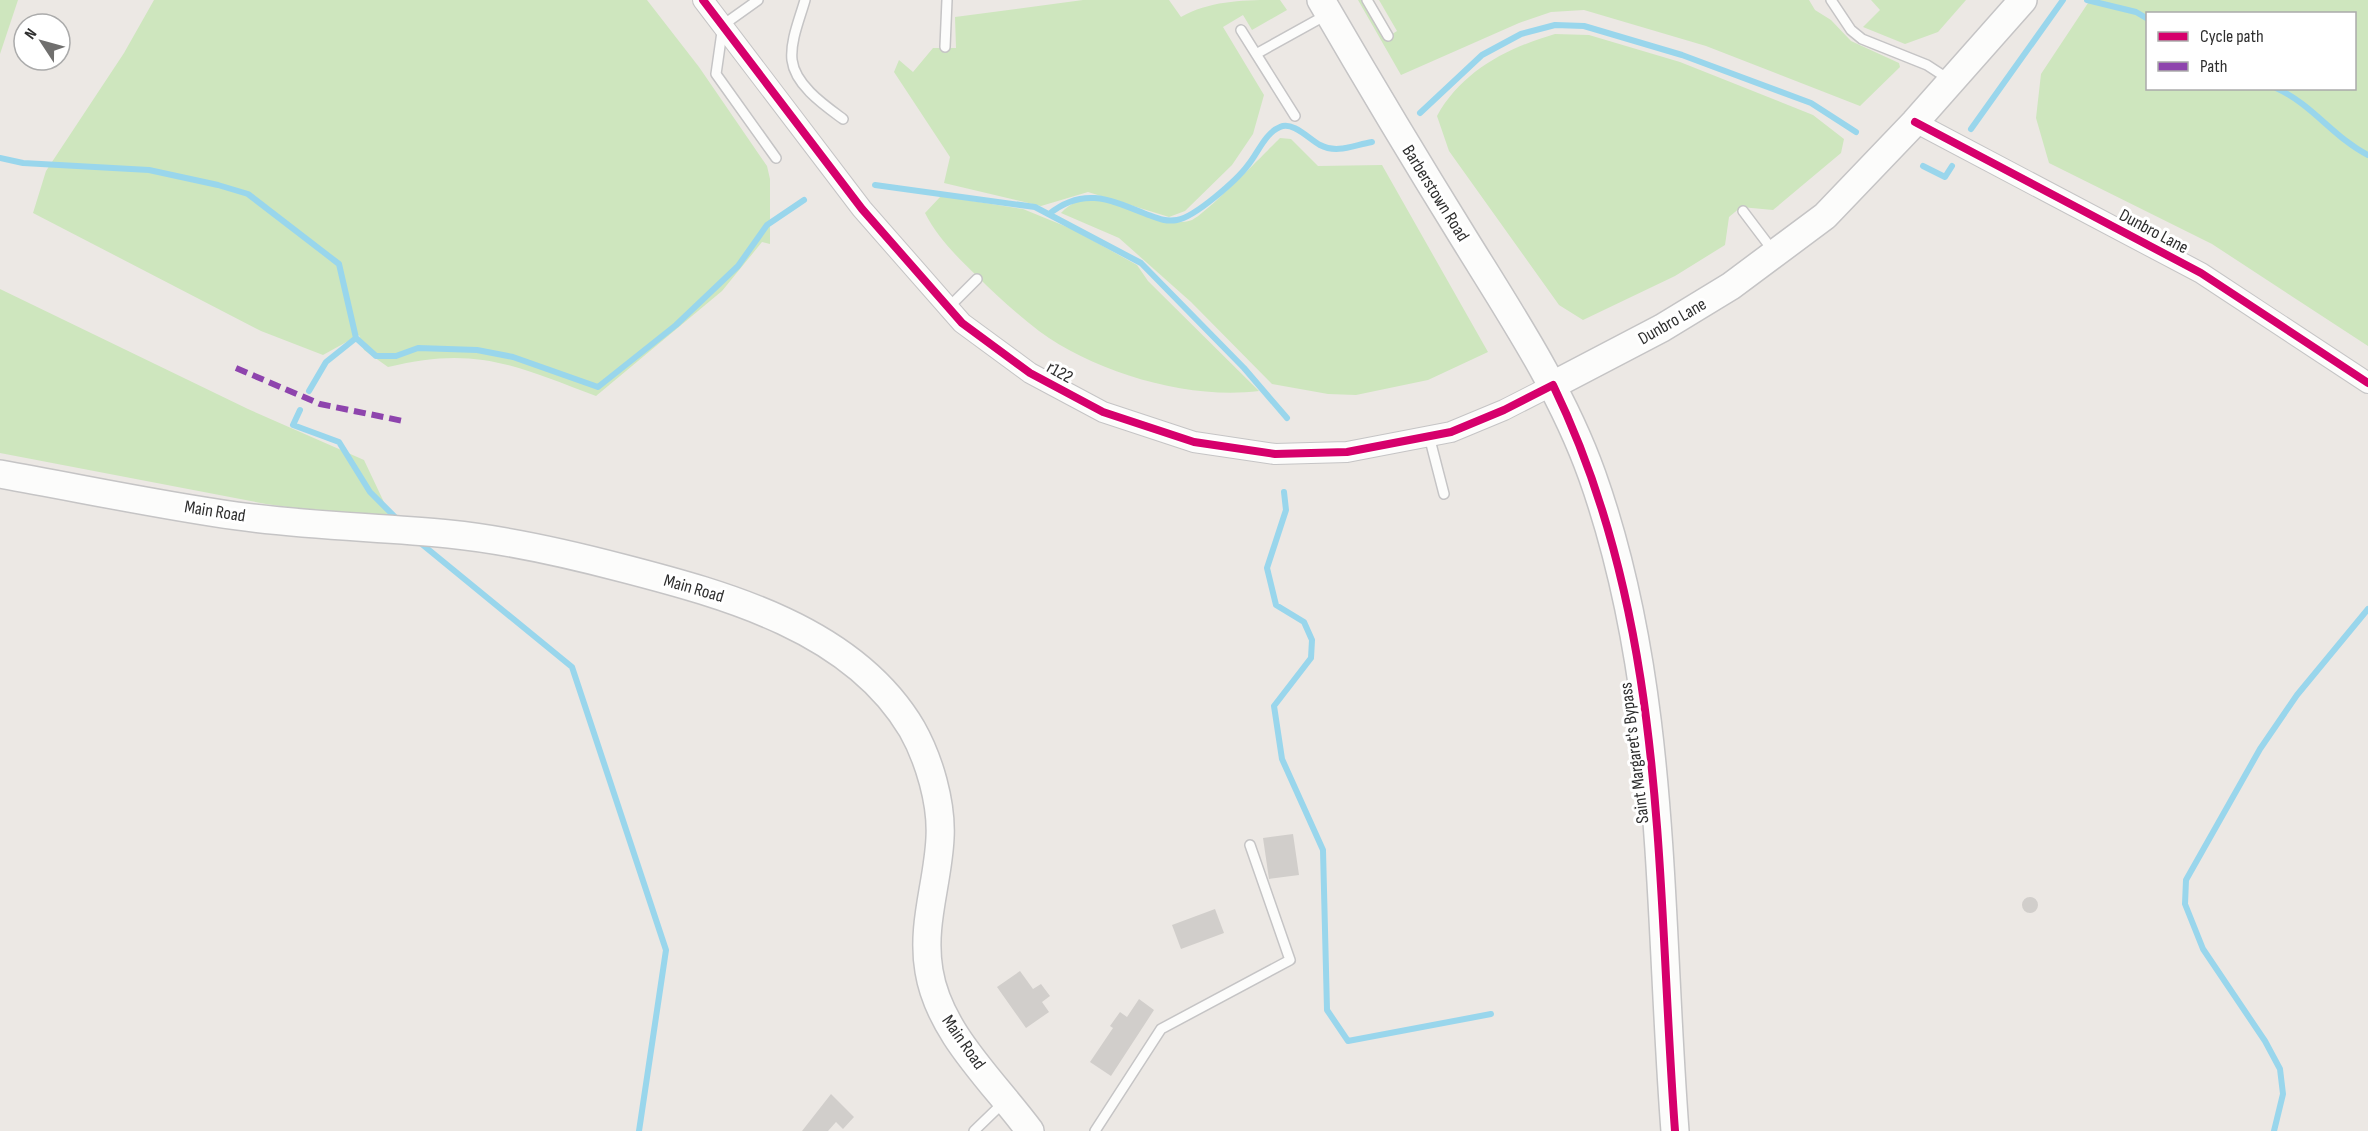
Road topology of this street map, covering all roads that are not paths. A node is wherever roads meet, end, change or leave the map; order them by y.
1 (703, 0) edge
2 (758, 0) edge
3 (804, 0) edge
4 (947, 0) edge
5 (1367, 0) edge
6 (1832, 0) edge
7 (2023, 0) edge
8 (1325, 7) edge
9 (723, 25) junction
10 (1241, 30) dead end
11 (1388, 36) dead end
12 (945, 47) dead end
13 (1256, 54) junction
14 (1952, 82) junction
15 (1295, 116) dead end
16 (843, 119) dead end
17 (1915, 122) junction
18 (776, 158) dead end
19 (1743, 211) dead end
20 (1775, 252) junction
21 (977, 279) dead end
22 (948, 308) junction
23 (2368, 383) edge
24 (1553, 385) junction
25 (1429, 436) junction
26 (0, 474) edge
27 (1444, 494) dead end
28 (1250, 845) dead end
29 (1007, 1100) junction
30 (974, 1131) edge
31 (1030, 1131) edge
32 (1095, 1131) edge
33 (1675, 1131) edge

1 - 9 street, r122
2 - 9 lane
3 - 16 lane
4 - 12 lane
5 - 11 lane
6 - 14 lane
7 - 14 main road, Dunbro Lane
8 - 13 lane
8 - 24 main road, Barberstown Road
9 - 18 lane
9 - 22 street, r122
10 - 13 lane
13 - 15 lane
14 - 17 main road, Dunbro Lane
17 - 20 main road, Dunbro Lane
17 - 23 street, Dunbro Lane
19 - 20 lane
20 - 24 main road, Dunbro Lane
21 - 22 lane
22 - 25 street, r122
24 - 25 street, r122
24 - 33 main road, Saint Margaret's Bypass
25 - 27 lane
26 - 29 main road, Main Road
28 - 32 lane
29 - 30 lane
29 - 31 main road, Main Road

